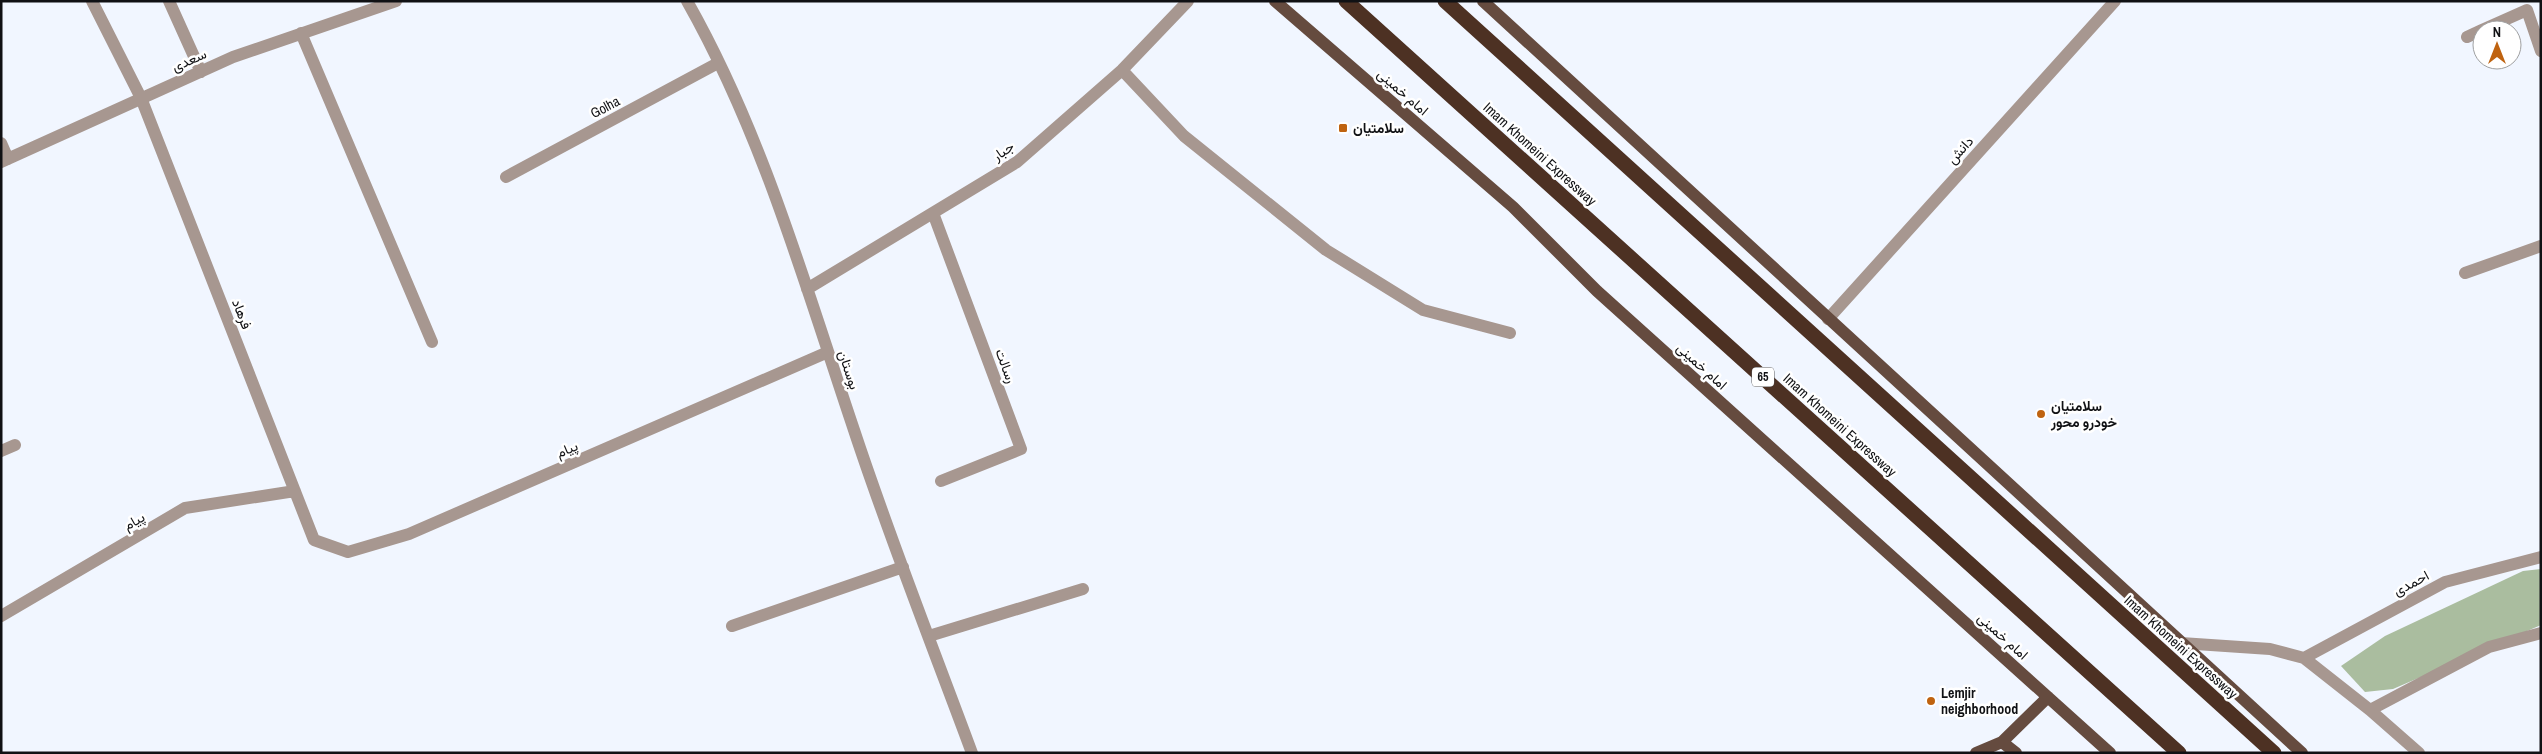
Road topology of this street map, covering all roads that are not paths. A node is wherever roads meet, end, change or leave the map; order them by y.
1 (92, 1) edge
2 (169, 1) edge
3 (396, 1) edge
4 (687, 1) edge
5 (1188, 1) edge
6 (1275, 1) edge
7 (1346, 1) edge
8 (1445, 1) edge
9 (1483, 1) edge
10 (2114, 1) edge
11 (2504, 20) edge
12 (301, 33) junction
13 (2472, 35) edge
14 (2467, 37) dead end
15 (2541, 51) edge
16 (718, 62) junction
17 (1122, 70) junction
18 (201, 72) junction
19 (141, 98) junction
20 (1, 143) edge
21 (5, 160) edge
22 (506, 177) dead end
23 (933, 213) junction
24 (2541, 246) edge
25 (2465, 273) dead end
26 (807, 289) junction
27 (1828, 319) junction
28 (1510, 333) dead end
29 (432, 342) dead end
30 (828, 352) junction
31 (15, 445) dead end
32 (1, 451) edge
33 (941, 481) dead end
34 (295, 491) junction
35 (314, 540) joint
36 (2541, 557) edge
37 (903, 567) junction
38 (1083, 589) dead end
39 (1, 616) edge
40 (732, 626) dead end
41 (2541, 632) edge
42 (929, 636) junction
43 (2181, 643) junction
44 (2304, 658) junction
45 (2048, 697) junction
46 (2370, 710) junction
47 (2002, 742) junction
48 (972, 753) edge
49 (1976, 753) edge
50 (2016, 753) edge
51 (2110, 753) edge
52 (2179, 753) edge
53 (2274, 753) edge
54 (2302, 753) edge
55 (2419, 753) edge

1 - 19 street, فرهاد
2 - 18 street
3 - 12 street, سعدی
4 - 16 street, بوستان
5 - 17 street, جبار
6 - 45 main road, امام خمینی
7 - 52 highway, Imam Khomeini Expressway / 65
8 - 53 highway, Imam Khomeini Expressway
9 - 27 main road
10 - 27 street, دانش
11 - 15 street
12 - 18 street, سعدی
12 - 29 street
13 - 14 street
16 - 22 street, Golha
16 - 26 street, بوستان
17 - 23 street, جبار
17 - 28 street
18 - 19 street, سعدی
19 - 21 street, سعدی
19 - 34 street, فرهاد
20 - 21 street
23 - 26 street, جبار
23 - 33 street, رسالت
24 - 25 street
26 - 30 street, بوستان
27 - 43 main road
30 - 35 street, پیام
30 - 37 street, بوستان
31 - 32 street
34 - 35 street, فرهاد
34 - 39 street, پیام
36 - 44 street, احمدی
37 - 40 street
37 - 42 street, بوستان
38 - 42 street
41 - 46 street
42 - 48 street, بوستان
43 - 44 street
43 - 54 main road
44 - 46 street
45 - 47 main road
45 - 51 main road, امام خمینی
46 - 55 street
47 - 49 main road
47 - 50 main road

